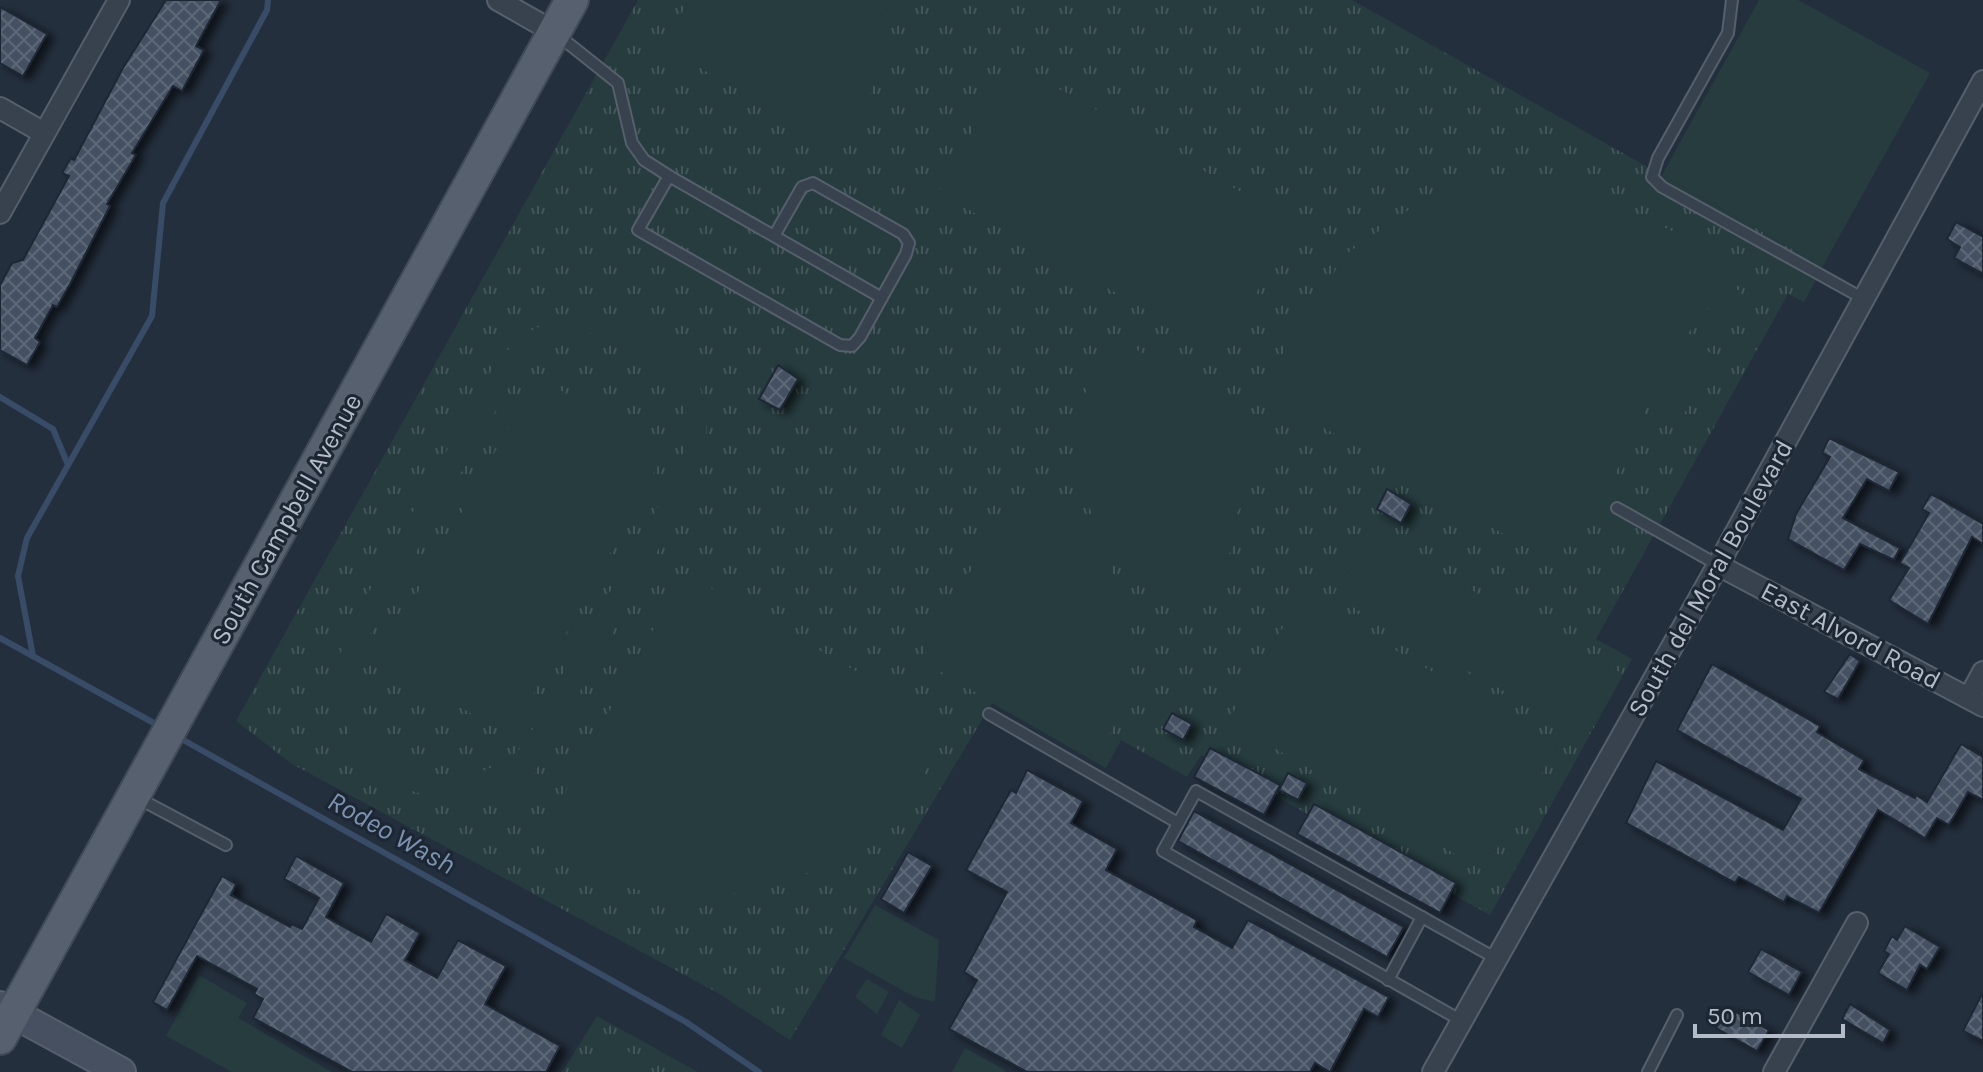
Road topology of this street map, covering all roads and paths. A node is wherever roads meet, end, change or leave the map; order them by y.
1 (119, 0) edge
2 (498, 0) edge
3 (572, 0) edge
4 (1732, 0) edge
5 (554, 32) junction
6 (1983, 81) edge
7 (0, 108) edge
8 (44, 133) junction
9 (669, 176) junction
10 (0, 213) edge
11 (774, 236) junction
12 (882, 298) junction
13 (1864, 299) junction
14 (1617, 508) dead end
15 (1718, 565) junction
16 (1983, 672) edge
17 (1976, 702) edge
18 (989, 714) dead end
19 (134, 796) junction
20 (1178, 823) junction
21 (226, 845) dead end
22 (1422, 917) junction
23 (1857, 923) dead end
24 (1497, 959) junction
25 (1388, 980) junction
26 (1677, 1015) dead end
27 (5, 1019) edge
28 (1462, 1021) junction
29 (121, 1072) edge
30 (1433, 1072) edge
31 (1648, 1072) edge
32 (1774, 1072) edge

1 - 8 street
2 - 5 street
3 - 5 main road, South Campbell Avenue
4 - 13 lane
5 - 9 lane
5 - 19 main road, South Campbell Avenue
6 - 13 street, South del Moral Boulevard
7 - 8 street
8 - 10 street
9 - 11 lane
9 - 12 lane
11 - 12 lane
11 - 12 lane
13 - 15 street, South del Moral Boulevard
14 - 15 lane
15 - 17 street, East Alvord Road
15 - 24 street, South del Moral Boulevard
16 - 17 street
18 - 20 lane
19 - 21 lane
19 - 27 main road, South Campbell Avenue
20 - 22 lane
20 - 25 lane
22 - 24 lane
22 - 25 lane
23 - 32 street
24 - 28 street, South del Moral Boulevard
25 - 28 lane
26 - 31 lane
27 - 29 street
28 - 30 street, South del Moral Boulevard

